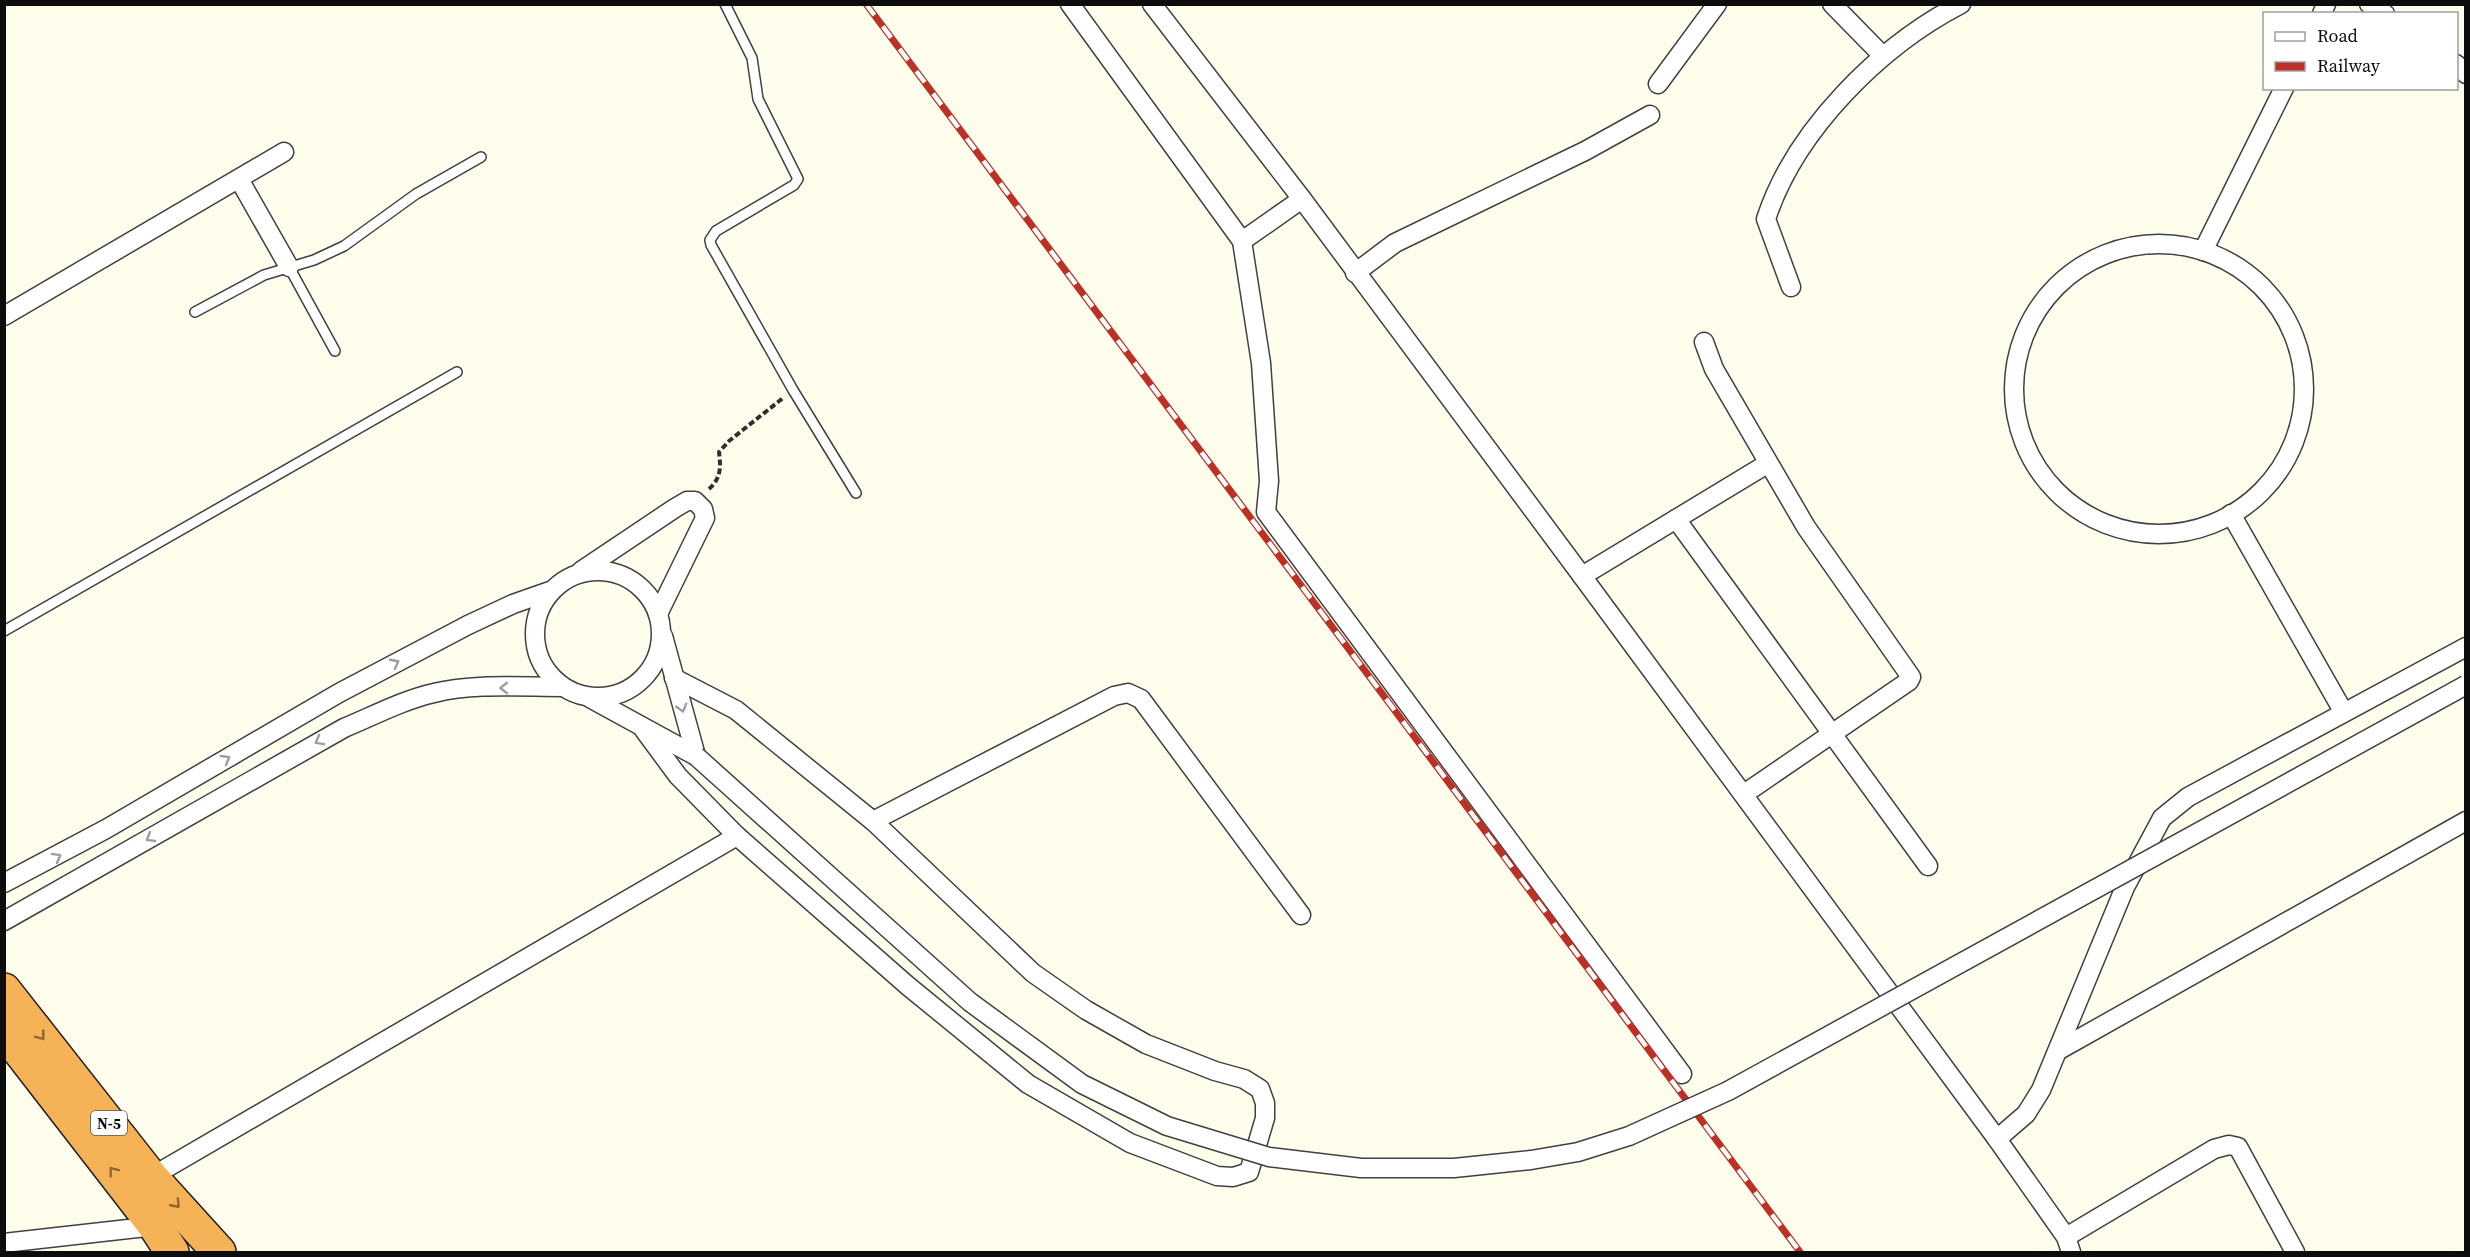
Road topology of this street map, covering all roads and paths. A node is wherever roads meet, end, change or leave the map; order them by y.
1 (725, 4) edge
2 (1070, 4) edge
3 (1152, 4) edge
4 (1717, 4) edge
5 (1832, 4) edge
6 (1961, 4) edge
7 (2369, 4) edge
8 (2382, 12) edge
9 (1882, 55) junction
10 (1658, 84) dead end
11 (2283, 90) edge
12 (1650, 116) dead end
13 (284, 152) dead end
14 (481, 158) dead end
15 (239, 179) junction
16 (1302, 199) junction
17 (1242, 241) junction
18 (2203, 251) junction
19 (289, 267) junction
20 (1355, 273) junction
21 (1791, 287) dead end
22 (195, 312) dead end
23 (4, 316) edge
24 (1704, 342) dead end
25 (335, 351) dead end
26 (457, 372) dead end
27 (793, 390) junction
28 (1767, 464) junction
29 (856, 493) dead end
30 (695, 501) junction
31 (2231, 514) junction
32 (1676, 519) junction
33 (577, 574) junction
34 (1582, 576) junction
35 (550, 591) junction
36 (660, 622) junction
37 (4, 631) edge
38 (2466, 647) edge
39 (674, 678) junction
40 (2466, 685) edge
41 (562, 687) junction
42 (587, 697) junction
43 (2343, 711) junction
44 (644, 730) junction
45 (1830, 735) junction
46 (696, 756) junction
47 (1744, 794) junction
48 (873, 821) junction
49 (2466, 821) edge
50 (737, 836) junction
51 (1928, 866) dead end
52 (4, 883) edge
53 (1302, 915) dead end
54 (4, 921) edge
55 (4, 990) edge
56 (4, 1031) edge
57 (2059, 1050) junction
58 (1682, 1074) dead end
59 (1997, 1139) junction
60 (152, 1177) junction
61 (163, 1239) edge
62 (4, 1243) edge
63 (2068, 1245) edge
64 (219, 1252) edge
65 (2295, 1252) edge

1 - 27 lane
2 - 17 street
3 - 16 street
4 - 10 street
5 - 9 street
6 - 9 street
7 - 8 street
9 - 21 street
11 - 18 street
12 - 20 street
13 - 15 street
14 - 19 lane
15 - 19 street
15 - 23 street
16 - 17 street
16 - 20 street
17 - 58 street
18 - 31 street
18 - 31 street
19 - 22 lane
19 - 25 lane
20 - 34 street
24 - 28 street
26 - 37 lane
27 - 29 lane
27 - 30 path
28 - 32 street
28 - 45 street
30 - 33 street
30 - 36 street
31 - 43 street
32 - 34 street
32 - 45 street
33 - 35 street
33 - 36 street
34 - 47 street
35 - 41 street
52 -> 35 street
36 - 39 street
36 - 42 street
38 - 43 street
39 -> 46 street
39 - 48 street
40 - 46 street, bridge
41 - 42 street
41 -> 54 street
42 - 44 street
43 - 57 street
44 - 46 street
44 - 50 street
45 - 47 street
45 - 51 street
47 - 59 street
48 - 50 street
48 - 53 street
49 - 57 street
50 - 60 street
55 -> 60 highway, N-5
61 -> 56 highway, N-5
57 - 59 street
59 - 63 street
60 -> 64 highway, N-5
61 - 62 street
63 - 65 street

